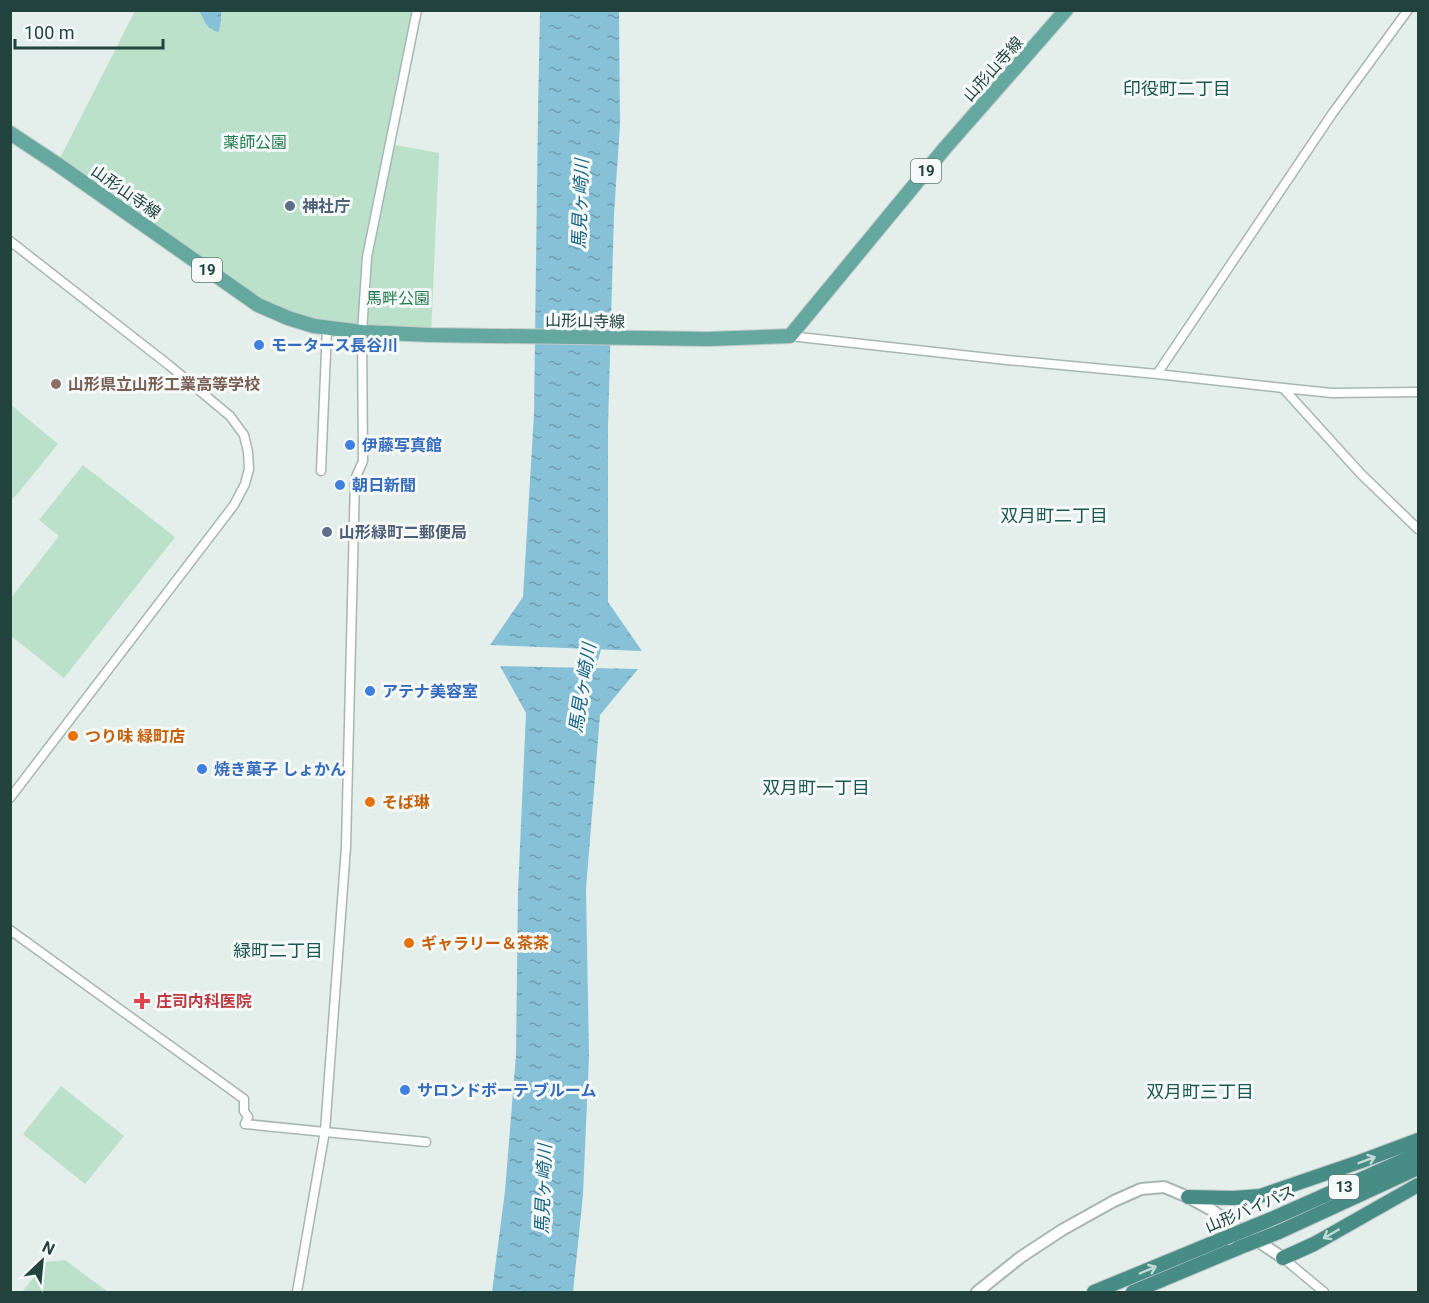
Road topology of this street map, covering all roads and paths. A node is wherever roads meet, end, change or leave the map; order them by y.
1 (417, 10) edge
2 (1066, 10) edge
3 (1408, 10) edge
4 (10, 133) edge
5 (10, 241) edge
6 (327, 328) junction
7 (362, 333) junction
8 (790, 336) junction
9 (1156, 374) junction
10 (1283, 388) junction
11 (1419, 392) edge
12 (321, 471) dead end
13 (1419, 529) edge
14 (10, 798) edge
15 (10, 930) edge
16 (325, 1131) junction
17 (1419, 1140) edge
18 (426, 1142) dead end
19 (1419, 1154) edge
20 (1419, 1168) edge
21 (1419, 1185) edge
22 (1188, 1197) junction
23 (1283, 1258) junction
24 (297, 1293) edge
25 (977, 1293) edge
26 (1094, 1293) edge
27 (1133, 1293) edge
28 (1324, 1293) edge

1 - 7 street
2 - 8 main road, 山形山寺線 / 19
3 - 9 street
4 - 6 main road, 山形山寺線 / 19
5 - 14 street
6 - 7 main road, 山形山寺線 / 19
6 - 12 street
7 - 8 main road, 山形山寺線 / 19
7 - 16 street
8 - 9 street
9 - 10 street
10 - 11 street
10 - 13 street
15 - 16 street
16 - 18 street
16 - 24 street
22 -> 17 highway
26 -> 19 highway, 山形バイパス / 13, bridge
20 - 27 highway, 山形バイパス / 13, bridge
21 -> 23 highway
22 - 23 street
22 - 25 street
23 - 28 street

